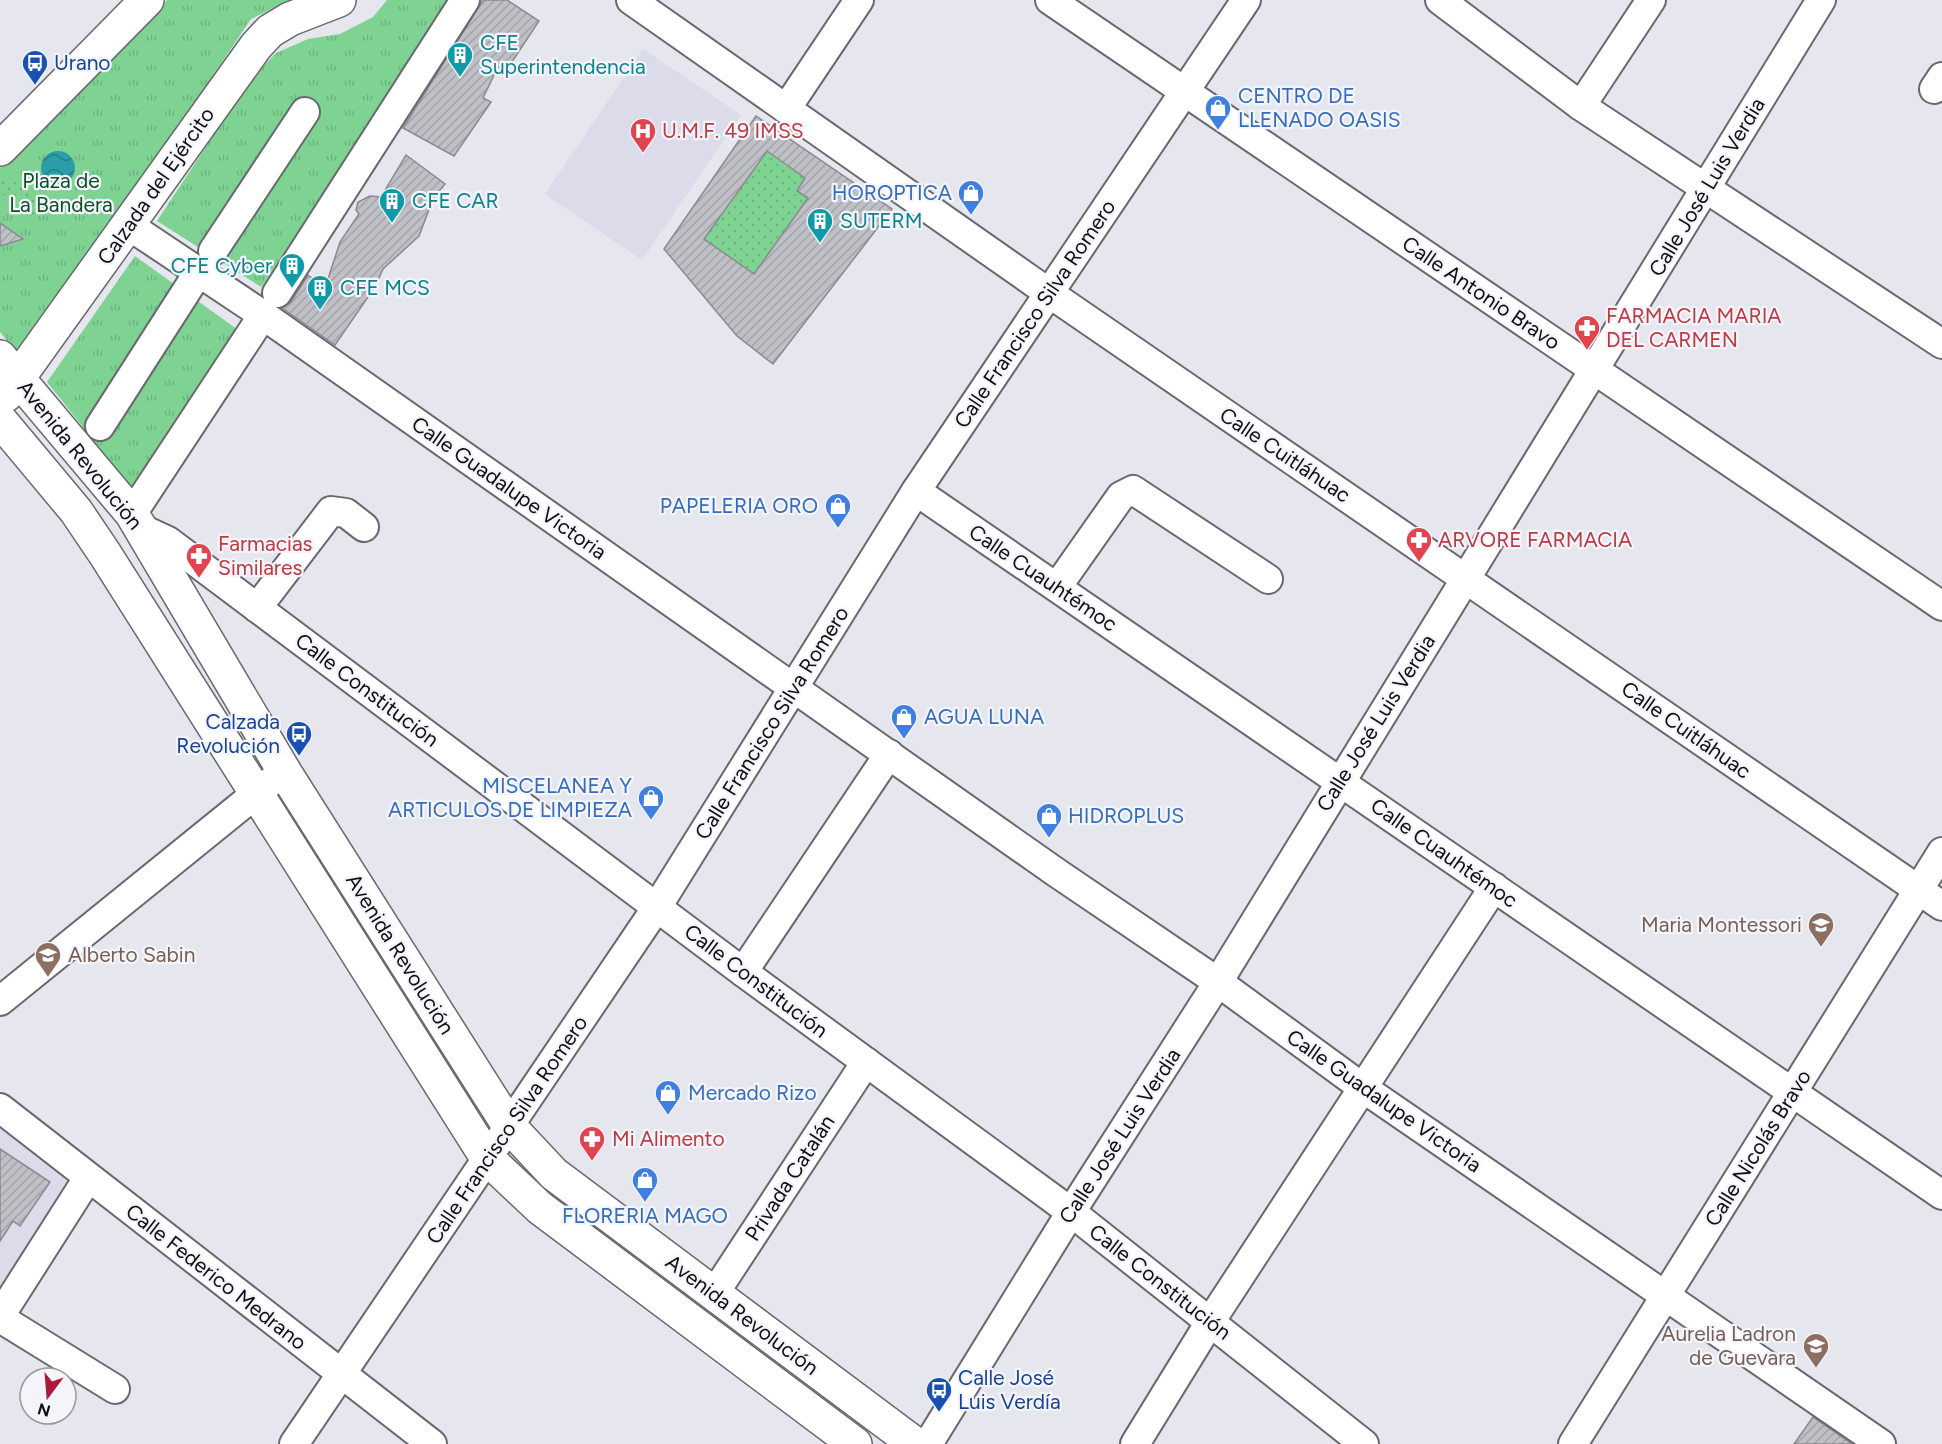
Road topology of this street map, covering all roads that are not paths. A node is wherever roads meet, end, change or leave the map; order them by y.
1 (339, 0) edge
2 (465, 0) edge
3 (632, 0) edge
4 (859, 0) edge
5 (1050, 0) edge
6 (1246, 0) edge
7 (1440, 0) edge
8 (1651, 0) edge
9 (1821, 0) edge
10 (136, 5) edge
11 (1185, 92) junction
12 (1581, 106) junction
13 (786, 109) junction
14 (304, 112) dead end
15 (1, 145) edge
16 (1706, 188) junction
17 (128, 225) junction
18 (213, 252) dead end
19 (191, 284) dead end
20 (1048, 293) junction
21 (270, 304) junction
22 (1942, 344) edge
23 (1595, 370) junction
24 (6, 380) edge
25 (0, 420) edge
26 (100, 426) dead end
27 (916, 491) junction
28 (136, 521) junction
29 (364, 527) dead end
30 (1466, 578) junction
31 (1268, 579) dead end
32 (1057, 587) junction
33 (1942, 606) edge
34 (257, 608) junction
35 (794, 687) junction
36 (889, 754) junction
37 (284, 771) junction
38 (1340, 781) junction
39 (256, 793) junction
40 (1942, 852) edge
41 (1494, 887) junction
42 (1918, 890) junction
43 (1942, 906) edge
44 (657, 907) junction
45 (743, 972) junction
46 (1218, 982) junction
47 (0, 1001) edge
48 (866, 1062) junction
49 (1363, 1088) junction
50 (1793, 1093) junction
51 (0, 1108) edge
52 (509, 1126) junction
53 (488, 1158) junction
54 (88, 1178) junction
55 (1942, 1195) edge
56 (1071, 1212) junction
57 (714, 1294) junction
58 (1666, 1296) junction
59 (0, 1317) edge
60 (1210, 1322) junction
61 (342, 1375) junction
62 (115, 1389) dead end
63 (294, 1444) edge
64 (432, 1444) edge
65 (855, 1444) edge
66 (915, 1444) edge
67 (928, 1444) edge
68 (1135, 1444) edge
69 (1364, 1444) edge
70 (1573, 1444) edge
71 (1881, 1444) edge

1 - 17 main road, Calzada del Ejército
2 - 21 street
3 - 13 street, Calle Cuitláhuac
4 - 13 street
5 - 11 street, Calle Antonio Bravo
6 - 11 street, Calle Francisco Silva Romero
7 - 12 street
8 - 12 street
9 - 16 street, Calle José Luis Verdia
10 - 15 main road
11 - 20 street, Calle Francisco Silva Romero
11 - 23 street, Calle Antonio Bravo
12 - 16 street
13 - 20 street, Calle Cuitláhuac
14 - 18 street
16 - 22 street
16 - 23 street, Calle José Luis Verdia
17 - 21 street, Calle Guadalupe Victoria
17 - 24 main road, Calzada del Ejército
19 - 26 street
20 - 27 street, Calle Francisco Silva Romero
20 - 30 street, Calle Cuitláhuac
21 - 28 street
21 - 35 street, Calle Guadalupe Victoria
23 - 30 street, Calle José Luis Verdia
23 - 33 street, Calle Antonio Bravo
24 - 28 main road, Avenida Revolución
25 - 39 main road, Avenida Revolución
27 - 32 street, Calle Cuauhtémoc
27 - 35 street, Calle Francisco Silva Romero
28 - 34 street, Calle Constitución
28 - 37 main road, Avenida Revolución
29 - 34 street
30 - 38 street, Calle José Luis Verdia
30 - 42 street, Calle Cuitláhuac
31 - 32 street
32 - 38 street, Calle Cuauhtémoc
34 - 44 street, Calle Constitución
35 - 36 street, Calle Guadalupe Victoria
35 - 44 street, Calle Francisco Silva Romero
36 - 45 street
36 - 46 street, Calle Guadalupe Victoria
37 - 39 street
37 - 52 main road, Avenida Revolución
38 - 41 street, Calle Cuauhtémoc
38 - 46 street, Calle José Luis Verdia
39 - 47 street
39 - 53 main road, Avenida Revolución
40 - 42 street, Calle Nicolás Bravo
41 - 49 street
41 - 50 street, Calle Cuauhtémoc
42 - 43 street, Calle Cuitláhuac
42 - 50 street, Calle Nicolás Bravo
44 - 45 street, Calle Constitución
44 - 52 street, Calle Francisco Silva Romero
45 - 48 street, Calle Constitución
46 - 49 street, Calle Guadalupe Victoria
46 - 56 street, Calle José Luis Verdia
48 - 56 street, Calle Constitución
48 - 57 street, Privada Catalán
49 - 58 street, Calle Guadalupe Victoria
49 - 60 street
50 - 55 street, Calle Cuauhtémoc
50 - 58 street, Calle Nicolás Bravo
51 - 54 street, Calle Federico Medrano
52 - 53 street, Calle Francisco Silva Romero
52 - 57 main road, Avenida Revolución
53 - 61 street, Calle Francisco Silva Romero
53 - 65 main road, Avenida Revolución
54 - 59 street
54 - 61 street, Calle Federico Medrano
56 - 60 street, Calle Constitución
56 - 67 street, Calle José Luis Verdia
57 - 66 main road, Avenida Revolución
58 - 70 street, Calle Nicolás Bravo
58 - 71 street, Calle Guadalupe Victoria
59 - 62 street
60 - 68 street
60 - 69 street, Calle Constitución
61 - 63 street, Calle Francisco Silva Romero
61 - 64 street, Calle Federico Medrano

